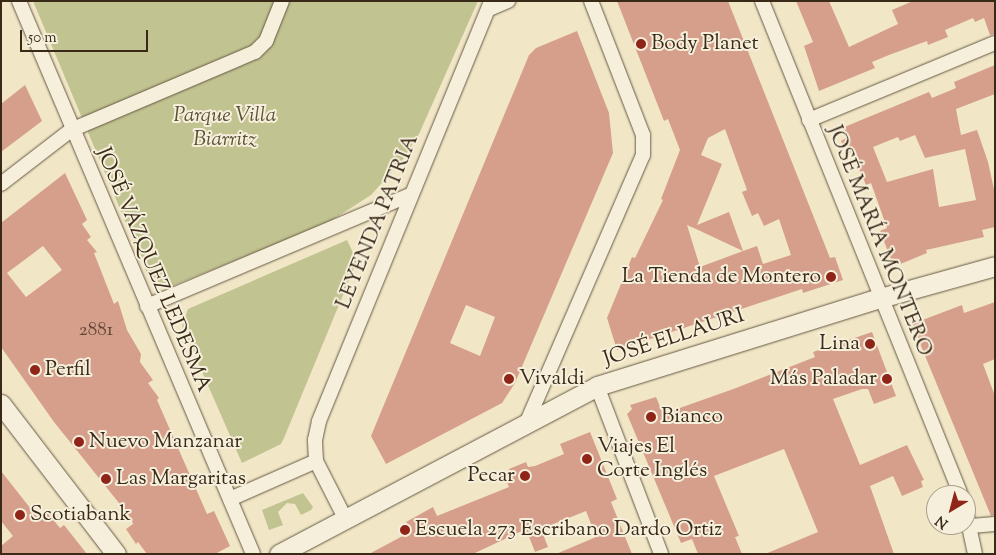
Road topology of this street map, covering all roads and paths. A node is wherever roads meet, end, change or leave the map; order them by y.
1 (19, 1) edge
2 (282, 1) edge
3 (508, 1) edge
4 (591, 1) edge
5 (762, 1) edge
6 (490, 5) edge
7 (995, 44) edge
8 (809, 120) junction
9 (72, 130) junction
10 (1, 184) edge
11 (410, 195) junction
12 (995, 266) edge
13 (880, 298) junction
14 (147, 306) junction
15 (597, 386) junction
16 (1, 404) edge
17 (526, 424) junction
18 (316, 461) junction
19 (957, 485) edge
20 (230, 499) junction
21 (346, 520) junction
22 (995, 524) edge
23 (976, 526) edge
24 (972, 535) edge
25 (116, 554) edge
26 (253, 554) edge
27 (279, 554) edge
28 (661, 554) edge
29 (976, 554) edge

1 - 9 street, JOSÉ VÁZQUEZ LEDESMA
2 - 9 street
3 - 6 street
4 - 17 street
5 - 8 street, JOSÉ MARÍA MONTERO
6 - 11 street, LEYENDA PATRIA
7 - 8 street
8 - 13 street, JOSÉ MARÍA MONTERO
9 - 10 street
9 - 14 street, JOSÉ VÁZQUEZ LEDESMA
11 - 14 street
11 - 18 street, LEYENDA PATRIA
12 - 13 street, JOSÉ ELLAURI
13 - 15 street, JOSÉ ELLAURI
13 - 19 street, JOSÉ MARÍA MONTERO
14 - 20 street, JOSÉ VÁZQUEZ LEDESMA
15 - 17 street, JOSÉ ELLAURI
15 - 28 street
16 - 25 street
17 - 21 street, JOSÉ ELLAURI
18 - 20 street
18 - 21 street, LEYENDA PATRIA
20 - 26 street, JOSÉ VÁZQUEZ LEDESMA
21 - 27 street, JOSÉ ELLAURI
22 - 23 street
24 - 29 street

